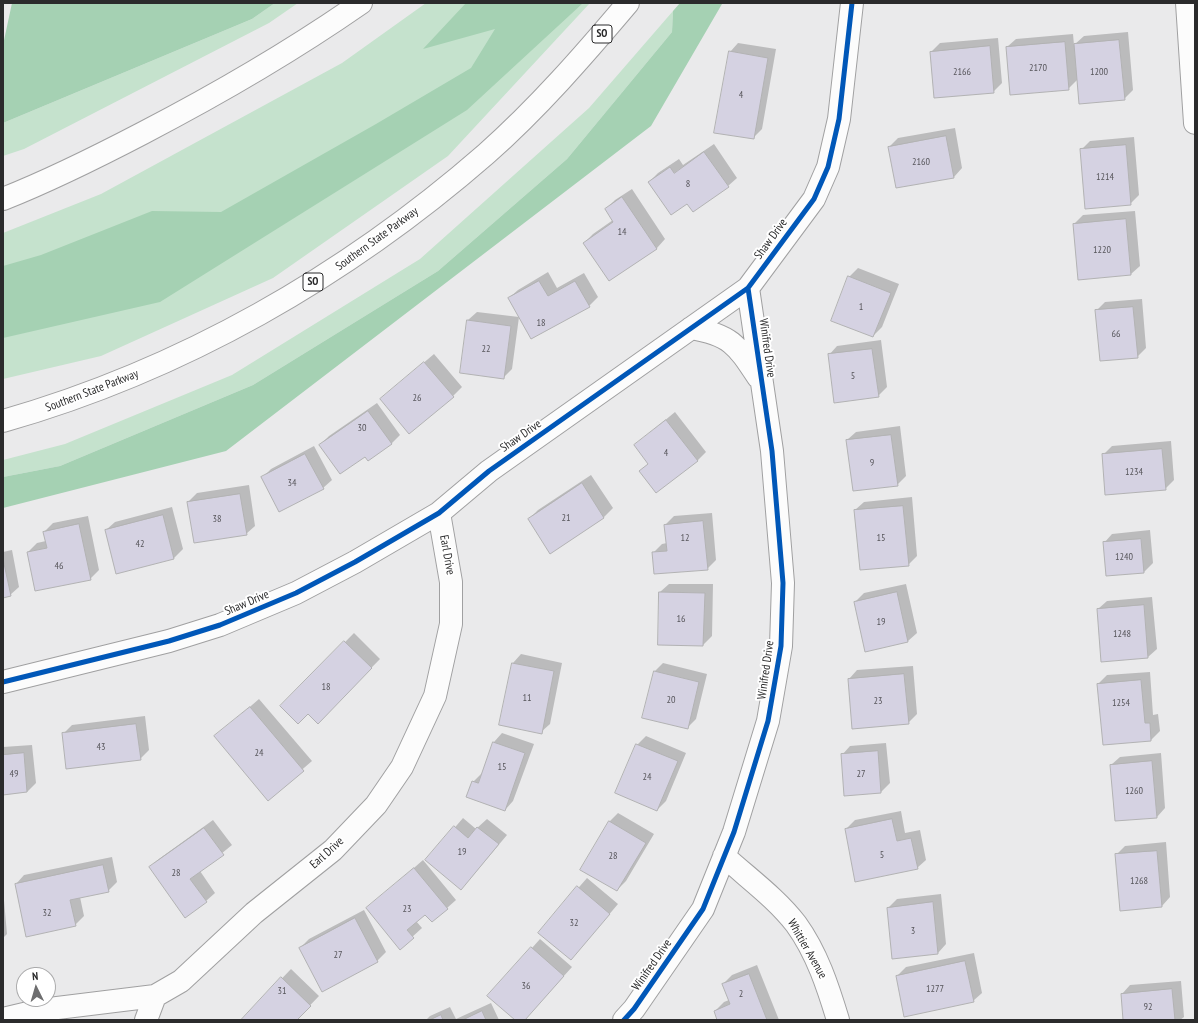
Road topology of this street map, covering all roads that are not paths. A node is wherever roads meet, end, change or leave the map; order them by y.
1 (361, 3) edge
2 (628, 3) edge
3 (852, 3) edge
4 (1186, 3) edge
5 (1195, 124) edge
6 (3, 199) edge
7 (748, 288) junction
8 (691, 328) junction
9 (762, 383) junction
10 (3, 421) edge
11 (439, 513) junction
12 (3, 682) edge
13 (724, 856) junction
14 (155, 996) junction
15 (3, 1019) edge
16 (146, 1020) edge
17 (624, 1020) edge
18 (838, 1020) edge

1 - 6 main road
2 - 10 main road, Southern State Parkway / SO
3 - 7 main road, Shaw Drive
4 - 5 main road
7 - 8 main road, Shaw Drive
7 - 9 main road, Winifred Drive
8 - 9 main road
8 - 11 main road, Shaw Drive
9 - 13 main road, Winifred Drive
11 - 12 main road, Shaw Drive
11 - 14 main road, Earl Drive
13 - 17 main road, Winifred Drive
13 - 18 main road, Whittier Avenue
14 - 15 main road, Earl Drive
14 - 16 main road

